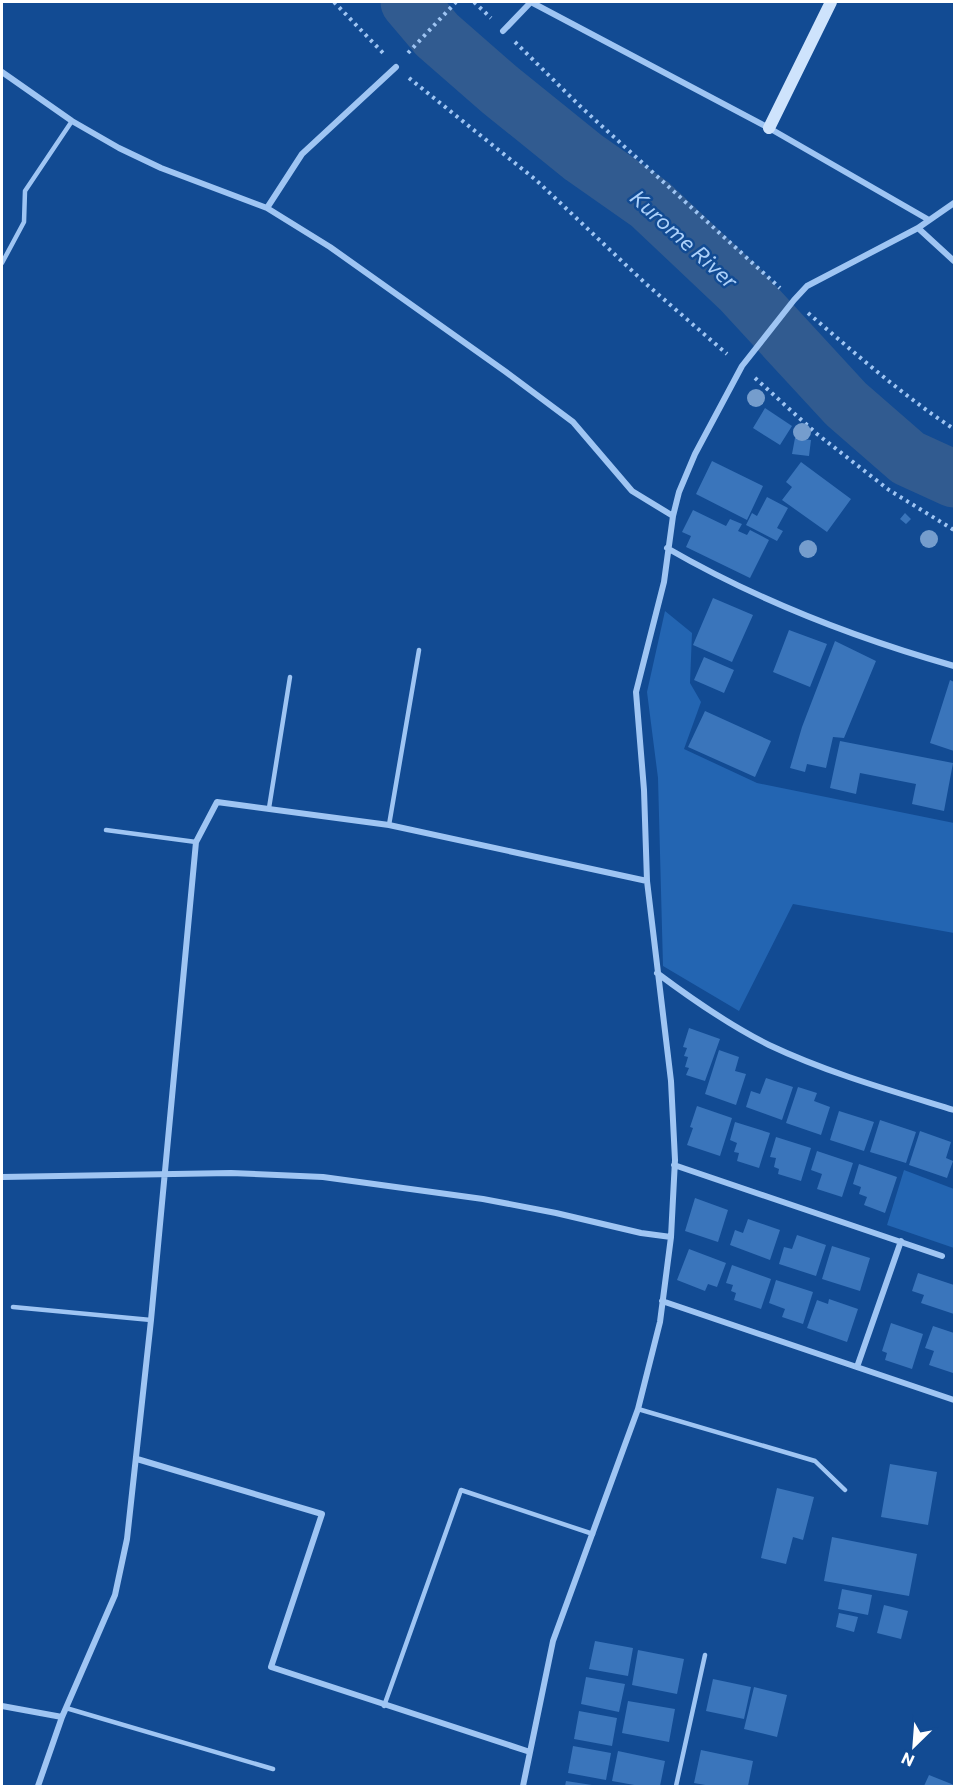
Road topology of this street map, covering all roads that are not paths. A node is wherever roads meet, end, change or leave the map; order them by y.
1 (831, 2) edge
2 (503, 31) road end
3 (396, 67) road end
4 (2, 72) edge
5 (72, 121) junction
6 (769, 128) junction
7 (954, 203) edge
8 (267, 208) junction
9 (929, 220) junction
10 (918, 228) junction
11 (954, 261) edge
12 (2, 263) edge
13 (673, 516) junction
14 (668, 548) junction
15 (418, 650) dead end
16 (954, 666) edge
17 (290, 677) dead end
18 (269, 808) junction
19 (389, 825) junction
20 (106, 830) dead end
21 (196, 842) junction
22 (647, 881) junction
23 (657, 973) junction
24 (954, 1110) edge
25 (674, 1165) junction
26 (164, 1175) junction
27 (2, 1177) edge
28 (671, 1237) junction
29 (901, 1241) junction
30 (942, 1256) dead end
31 (662, 1301) junction
32 (13, 1307) dead end
33 (151, 1320) junction
34 (858, 1367) junction
35 (954, 1400) edge
36 (638, 1409) junction
37 (137, 1459) junction
38 (844, 1490) dead end
39 (593, 1534) junction
40 (705, 1655) dead end
41 (2, 1706) edge
42 (384, 1706) junction
43 (66, 1708) junction
44 (62, 1717) junction
45 (530, 1752) junction
46 (273, 1769) dead end
47 (38, 1786) edge
48 (522, 1786) edge
49 (676, 1786) edge

1 - 6 street
2 - 6 street
3 - 8 street
4 - 5 street
5 - 8 street
5 - 12 lane
6 - 9 street
7 - 9 street
8 - 13 street
9 - 10 street
10 - 11 street
10 - 13 street
13 - 14 street
14 - 16 street
14 - 22 street
15 - 19 lane
17 - 18 lane
18 - 19 street
18 - 21 street
19 - 22 street
20 - 21 lane
21 - 26 street
22 - 23 street
23 - 24 street
23 - 25 street
25 - 28 street
25 - 29 street
26 - 27 street
26 - 28 street
26 - 33 street
28 - 31 street
29 - 30 street
29 - 34 street
31 - 34 street
31 - 36 street
32 - 33 lane
33 - 37 street
34 - 35 street
36 - 38 lane
36 - 39 street
37 - 42 street
37 - 43 street
39 - 42 lane
39 - 45 street
40 - 49 lane
41 - 44 street
42 - 45 street
43 - 44 street
43 - 46 lane
44 - 47 street
45 - 48 street

